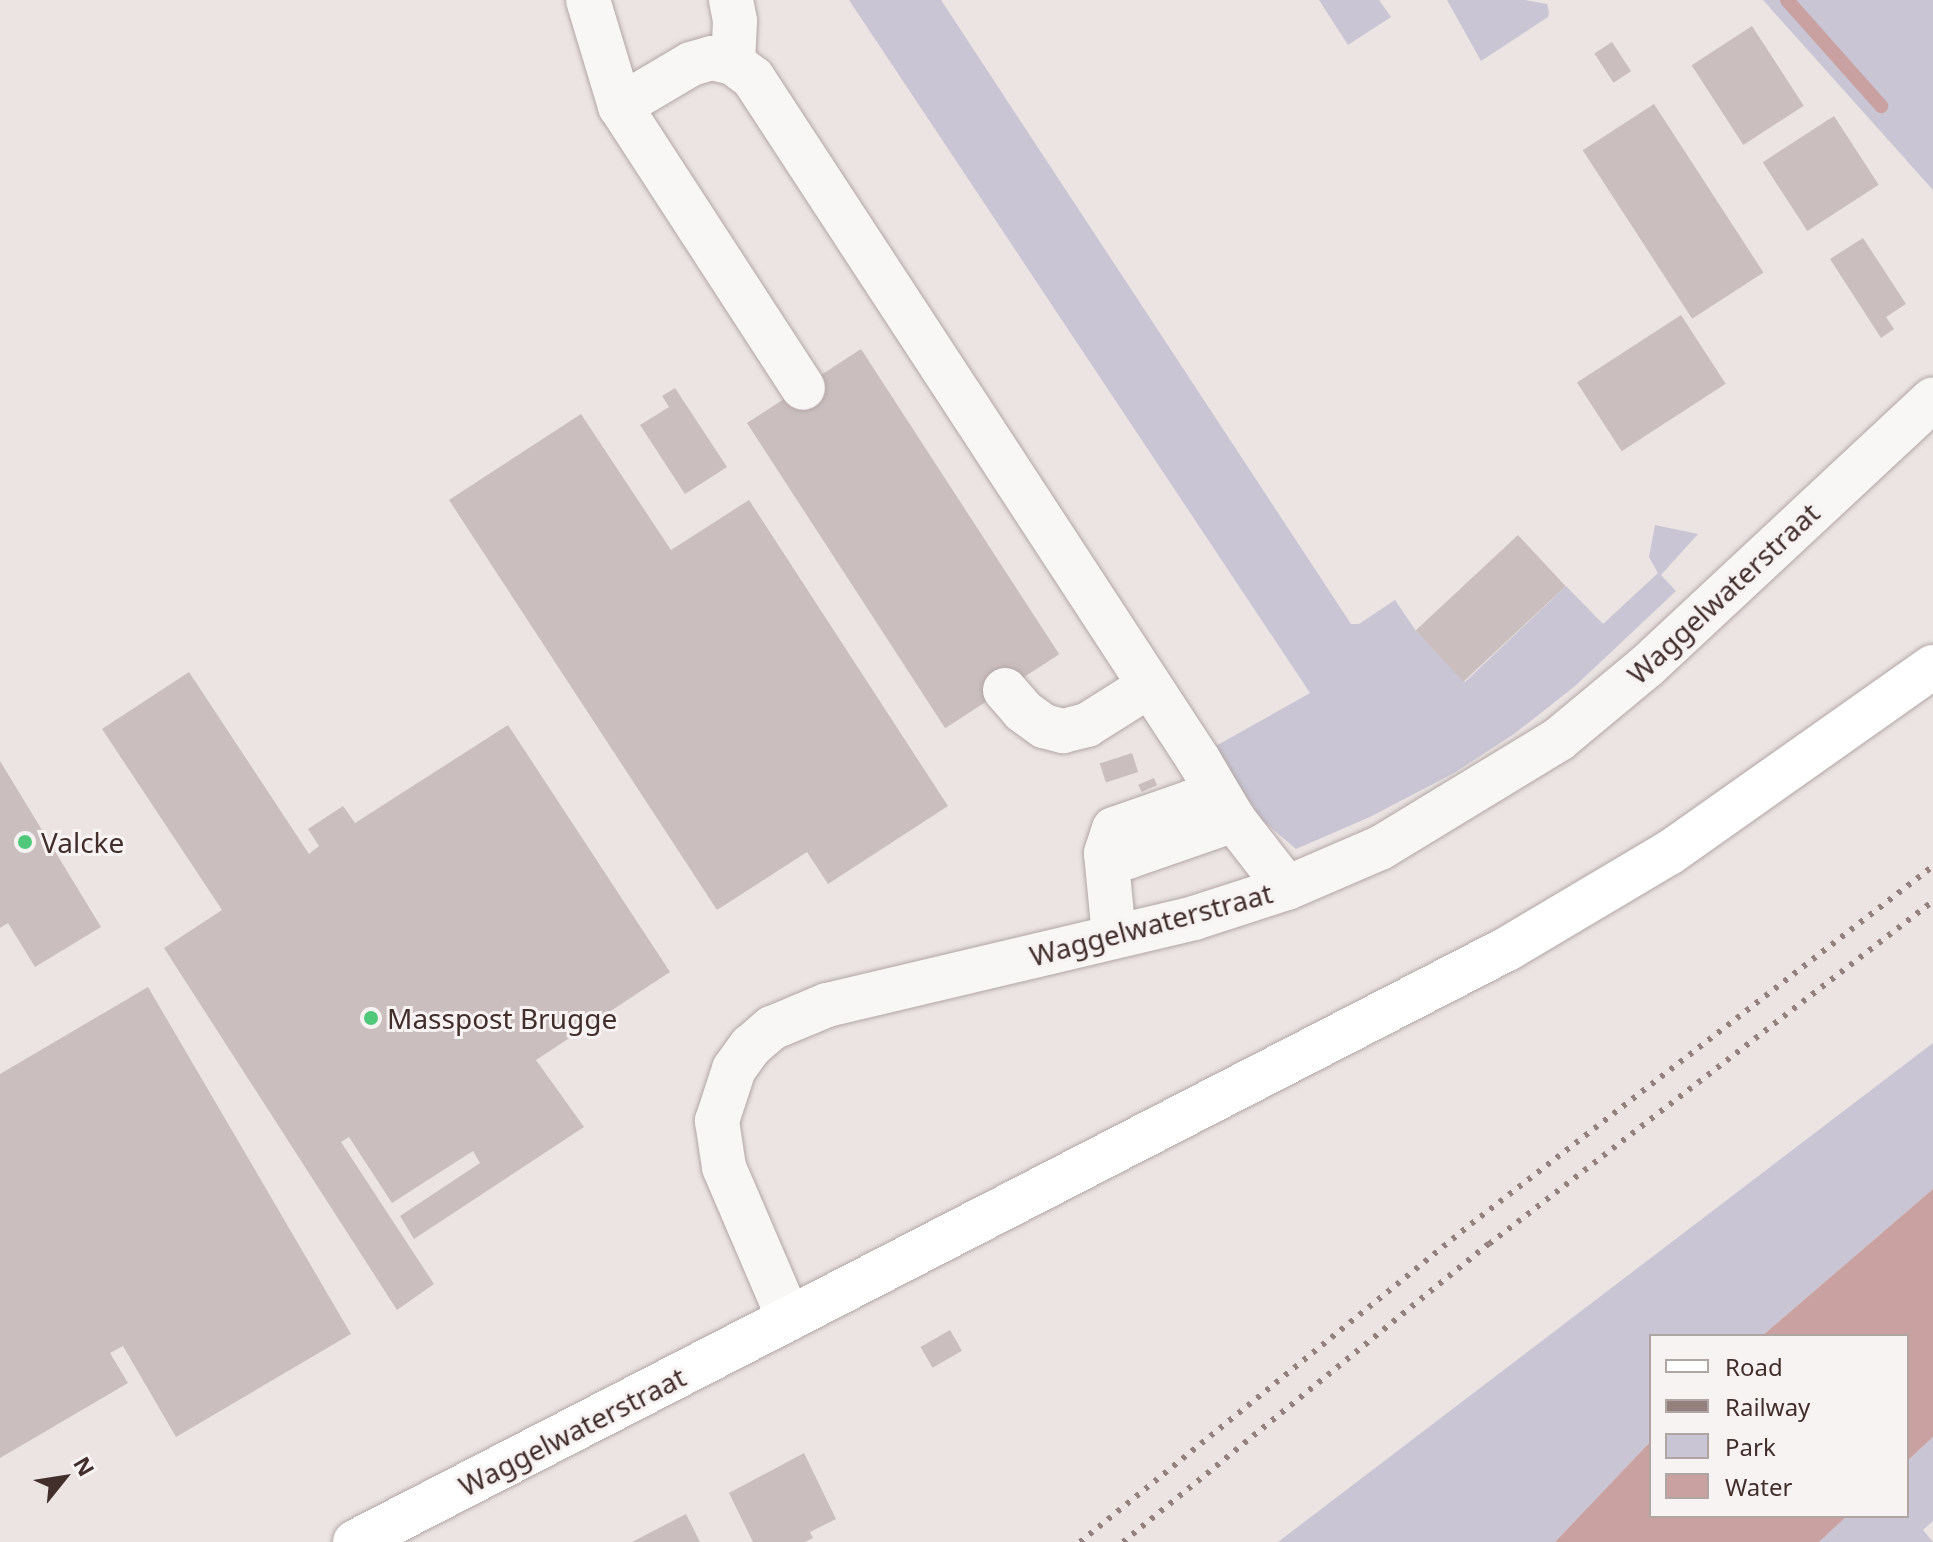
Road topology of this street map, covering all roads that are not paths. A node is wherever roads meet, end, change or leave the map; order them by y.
1 (588, 0) edge
2 (731, 0) edge
3 (733, 63) junction
4 (620, 106) junction
5 (803, 388) dead end
6 (1933, 399) edge
7 (1933, 667) edge
8 (1149, 686) junction
9 (1005, 690) dead end
10 (1234, 820) junction
11 (1287, 888) junction
12 (1114, 936) junction
13 (789, 1319) junction
14 (355, 1542) edge

1 - 4 street
2 - 3 street
3 - 4 street
3 - 8 street
4 - 5 street
6 - 11 street, Waggelwaterstraat
7 - 13 main road, Waggelwaterstraat
8 - 9 street
8 - 10 street
10 - 11 street
10 - 12 street
11 - 12 street, Waggelwaterstraat
12 - 13 street, Waggelwaterstraat
13 - 14 main road, Waggelwaterstraat

